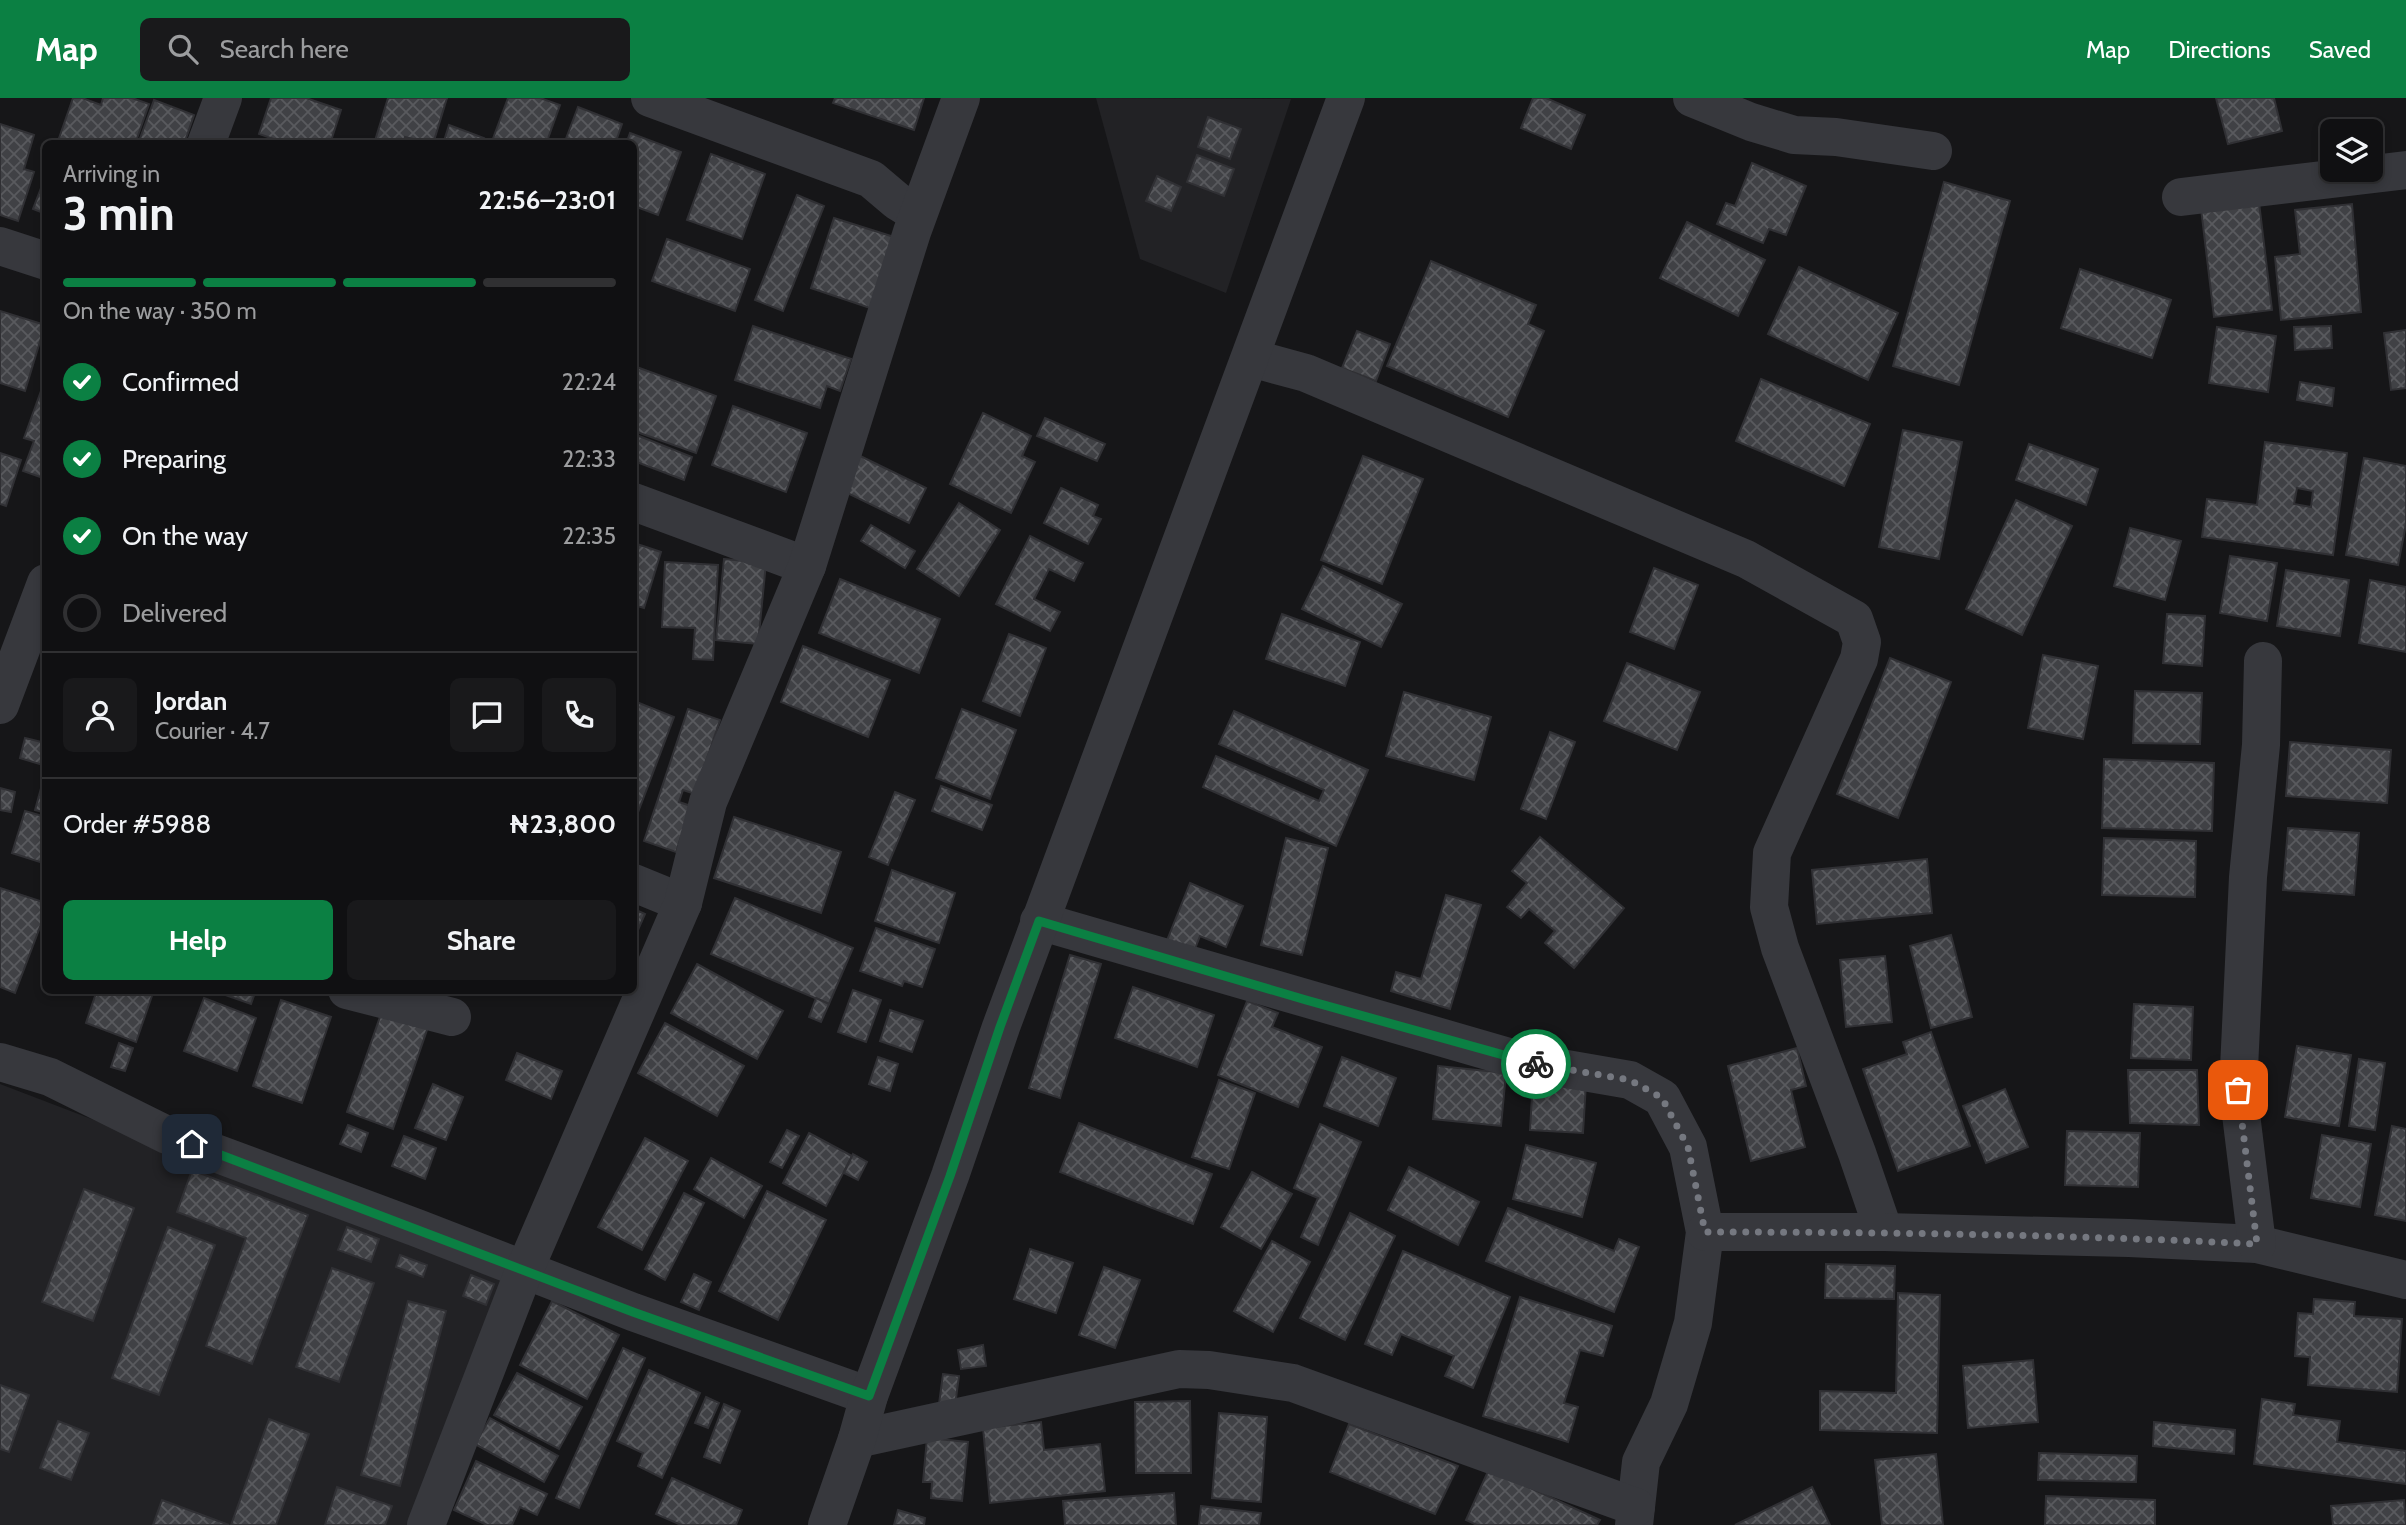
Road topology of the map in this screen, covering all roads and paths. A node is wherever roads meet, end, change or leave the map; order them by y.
1 (223, 98) edge
2 (650, 98) edge
3 (961, 98) edge
4 (1346, 98) edge
5 (1692, 98) edge
6 (207, 140) edge
7 (1933, 151) dead end
8 (2406, 170) edge
9 (2181, 197) dead end
10 (918, 214) junction
11 (0, 246) edge
12 (42, 260) edge
13 (1251, 358) junction
14 (637, 503) edge
15 (807, 566) junction
16 (42, 594) edge
17 (23, 646) edge
18 (2263, 661) dead end
19 (0, 705) edge
20 (637, 884) edge
21 (683, 903) junction
22 (1039, 921) junction
23 (363, 994) edge
24 (452, 1017) dead end
25 (0, 1062) edge
26 (1705, 1232) junction
27 (1884, 1232) junction
28 (2257, 1244) junction
29 (524, 1271) junction
30 (2406, 1280) edge
31 (869, 1396) junction
32 (857, 1439) junction
33 (1635, 1516) edge
34 (426, 1525) edge
35 (827, 1525) edge

1 - 6 street
2 - 10 street
3 - 10 street
4 - 13 street
5 - 7 street
8 - 9 street
10 - 15 street
11 - 12 street
13 - 22 street
13 - 27 street
14 - 15 street
15 - 21 street
16 - 17 street
17 - 19 street
18 - 28 street
20 - 21 street
21 - 29 street
22 - 26 street
22 - 31 street
23 - 24 street
25 - 29 street
26 - 27 street
26 - 33 street
27 - 28 street
28 - 30 street
29 - 31 street
29 - 34 street
31 - 32 street
32 - 33 street
32 - 35 street

